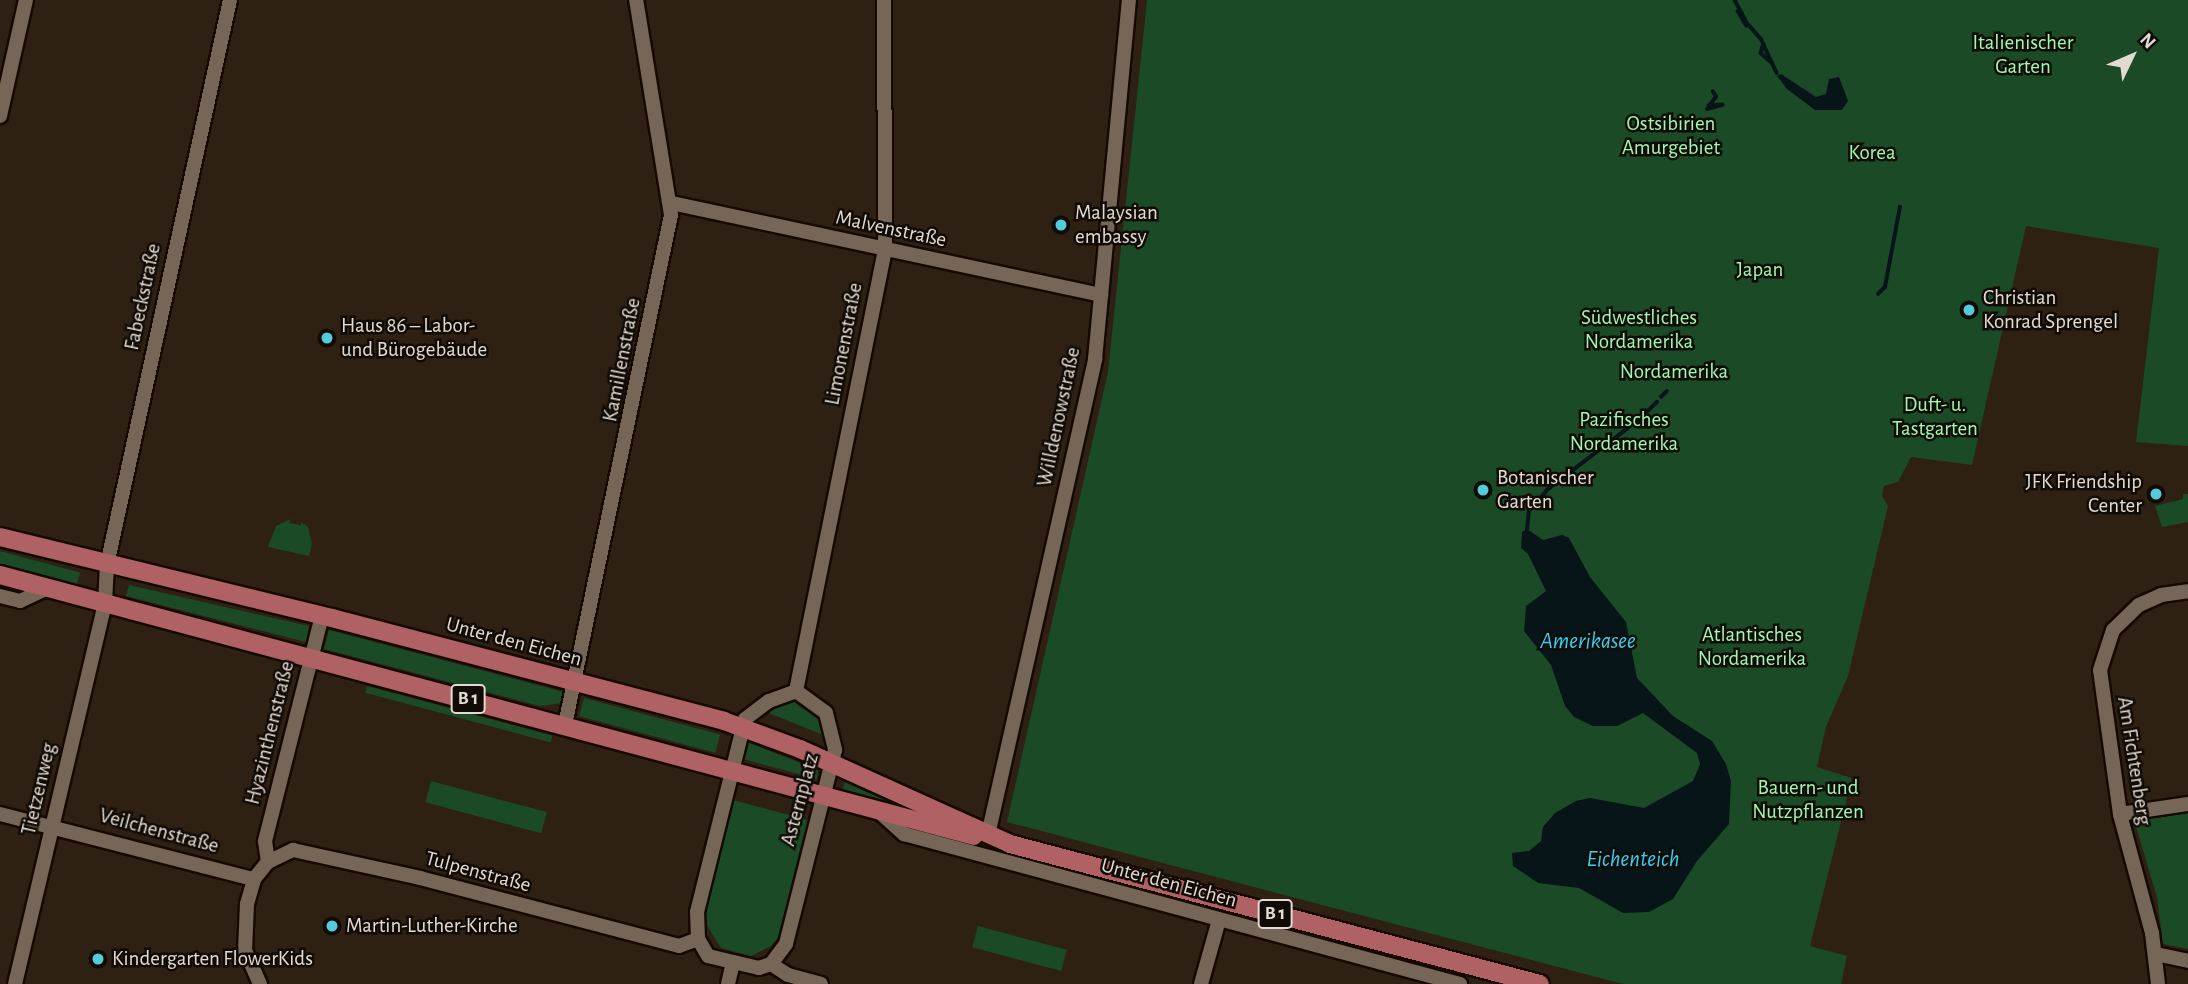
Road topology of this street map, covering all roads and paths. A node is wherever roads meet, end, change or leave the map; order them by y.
1 (26, 0) edge
2 (230, 0) edge
3 (636, 0) edge
4 (884, 0) edge
5 (1129, 0) edge
6 (0, 116) edge
7 (672, 203) junction
8 (885, 249) junction
9 (1101, 295) junction
10 (0, 537) edge
11 (107, 565) junction
12 (0, 575) edge
13 (48, 588) junction
14 (2188, 591) edge
15 (0, 596) edge
16 (105, 603) junction
17 (322, 616) junction
18 (311, 658) junction
19 (576, 682) junction
20 (796, 691) junction
21 (565, 725) junction
22 (742, 728) junction
23 (831, 764) junction
24 (730, 769) junction
25 (822, 794) junction
26 (2188, 804) edge
27 (875, 808) junction
28 (0, 814) edge
29 (2120, 814) junction
30 (52, 824) junction
31 (993, 837) junction
32 (268, 862) junction
33 (254, 879) junction
34 (1219, 920) junction
35 (698, 939) junction
36 (2156, 954) junction
37 (2188, 961) edge
38 (733, 964) junction
39 (771, 964) junction
40 (15, 984) edge
41 (260, 984) edge
42 (728, 984) edge
43 (821, 984) edge
44 (1201, 984) edge
45 (1460, 984) edge
46 (1540, 984) edge
47 (2158, 984) edge

1 - 6 street
2 - 11 street, Fabeckstraße
3 - 7 street, Kamillenstraße
4 - 8 street, Limonenstraße
5 - 9 street, Willdenowstraße
7 - 8 street, Malvenstraße
7 - 19 street, Kamillenstraße
8 - 9 street, Malvenstraße
8 - 20 street, Limonenstraße
9 - 31 street, Willdenowstraße
10 - 11 main road, Unter den Eichen / B 1
11 - 16 street, Fabeckstraße
11 - 17 main road, Unter den Eichen / B 1
12 - 13 main road, Unter den Eichen / B 1
13 - 15 street
13 - 16 main road, Unter den Eichen / B 1
14 - 29 street, Am Fichtenberg
16 - 18 main road, Unter den Eichen / B 1
16 - 30 street, Tietzenweg
17 - 18 street, Hyazinthenstraße
17 - 19 main road, Unter den Eichen / B 1
18 - 21 main road, Unter den Eichen / B 1
18 - 32 street, Hyazinthenstraße
19 - 21 street, Kamillenstraße
19 - 22 main road, Unter den Eichen / B 1
20 - 22 street
20 - 23 street, Asternplatz
21 - 24 main road, Unter den Eichen / B 1
22 - 23 main road, Unter den Eichen / B 1
22 - 24 street
23 - 25 street, Asternplatz
23 - 31 main road, Unter den Eichen / B 1
24 - 25 main road, Unter den Eichen / B 1
24 - 35 street
25 - 27 main road, Unter den Eichen / B 1
25 - 39 street, Asternplatz
26 - 29 street
27 - 31 main road, Unter den Eichen / B 1
27 - 34 street, Unter den Eichen
28 - 30 street, Veilchenstraße
29 - 36 street, Am Fichtenberg
30 - 33 street, Veilchenstraße
30 - 40 street, Tietzenweg
31 - 46 main road, Unter den Eichen / B 1
32 - 33 street
32 - 35 street, Tulpenstraße
33 - 41 street
34 - 44 street
34 - 45 street, Unter den Eichen
35 - 38 street
36 - 37 street
36 - 47 street, Am Fichtenberg
38 - 39 street
38 - 42 street
39 - 43 street

